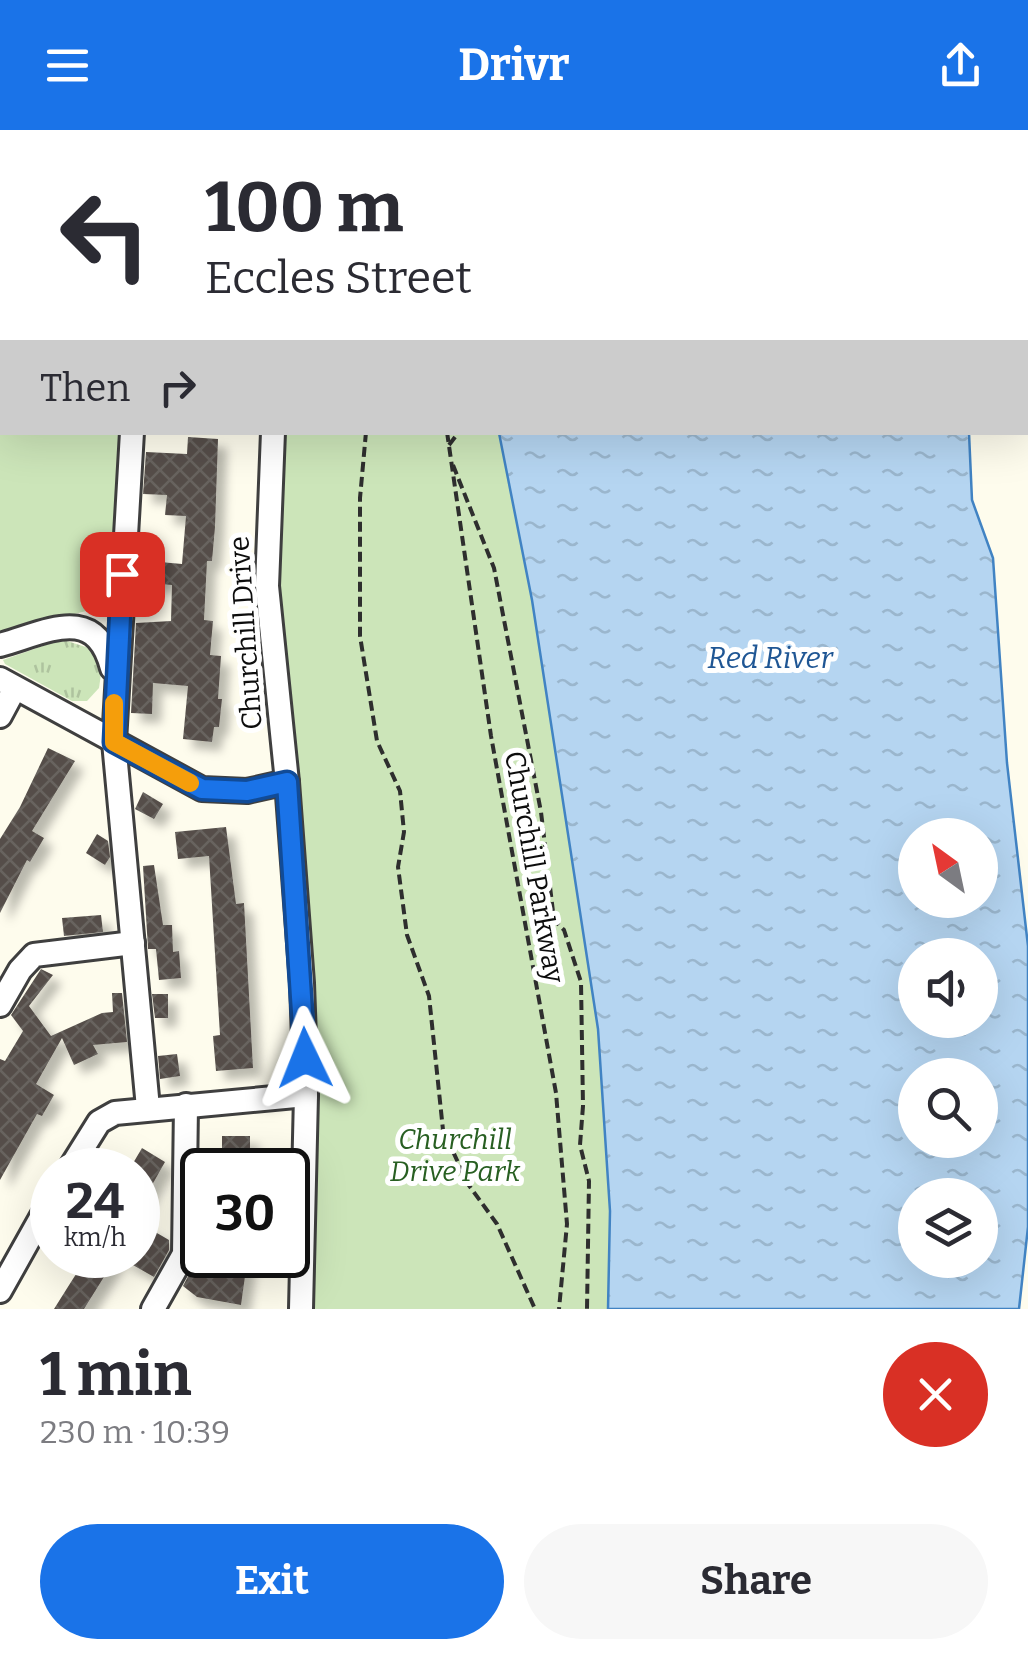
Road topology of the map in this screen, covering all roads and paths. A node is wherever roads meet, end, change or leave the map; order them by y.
1 (132, 435) edge
2 (273, 435) edge
3 (366, 435) edge
4 (447, 435) edge
5 (457, 435) edge
6 (449, 445) junction
7 (449, 455) junction
8 (0, 645) edge
9 (115, 681) junction
10 (8, 684) edge
11 (0, 716) edge
12 (114, 742) junction
13 (287, 782) junction
14 (133, 943) junction
15 (0, 1005) edge
16 (306, 1095) junction
17 (186, 1105) junction
18 (148, 1108) junction
19 (83, 1148) edge
20 (30, 1238) edge
21 (0, 1240) edge
22 (22, 1252) junction
23 (0, 1290) edge
24 (153, 1309) edge
25 (301, 1309) edge
26 (535, 1309) edge
27 (559, 1309) edge
28 (588, 1309) edge

1 - 9 street
2 - 13 street, Churchill Drive
3 - 26 path
4 - 6 path, Churchill Parkway
5 - 6 path
6 - 7 path, Churchill Parkway
7 - 27 path, Churchill Parkway
7 - 28 path
8 - 9 street
9 - 12 street
10 - 11 street
10 - 12 street
12 - 13 street
12 - 14 street
13 - 16 street, Churchill Drive
14 - 15 street
14 - 18 street
16 - 17 street
16 - 25 street, Churchill Drive
17 - 18 street
17 - 24 street
18 - 19 street
20 - 22 street
21 - 22 street
22 - 23 street

